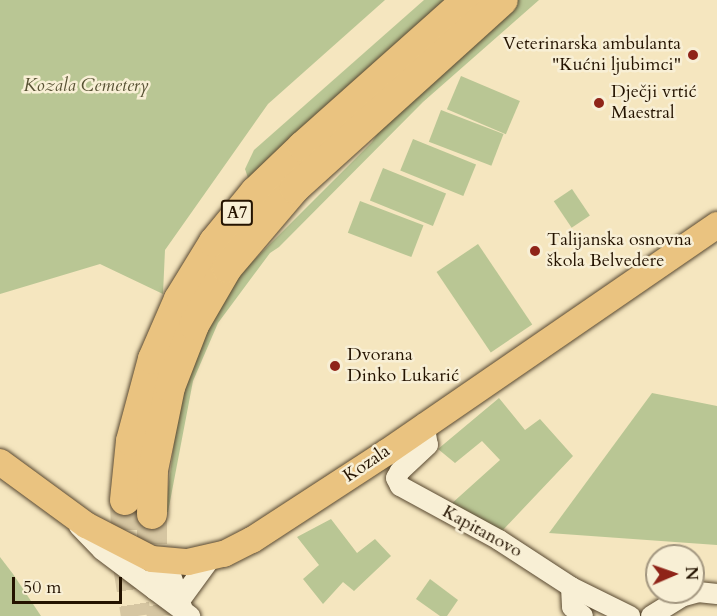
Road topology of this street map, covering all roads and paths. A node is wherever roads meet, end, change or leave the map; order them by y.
1 (467, 0) edge
2 (503, 0) edge
3 (717, 225) edge
4 (424, 423) junction
5 (0, 462) edge
6 (125, 500) tunnel mouth
7 (68, 513) junction
8 (152, 514) tunnel mouth
9 (211, 558) junction
10 (166, 561) junction
11 (571, 587) junction
12 (154, 590) junction
13 (717, 594) edge
14 (185, 608) edge
15 (583, 616) edge
16 (630, 616) edge
17 (651, 616) edge

1 - 6 highway, A7
2 - 8 highway, A7
3 - 4 main road, Kozala
4 - 9 main road, Kozala
4 - 11 street, Kapitanovo
5 - 7 main road, Kozala
7 - 10 main road, Kozala
7 - 12 street
9 - 10 main road, Kozala
9 - 14 street
10 - 12 street
10 - 14 street
11 - 15 street
11 - 16 street, Kapitanovo
12 - 14 street
13 - 17 street

